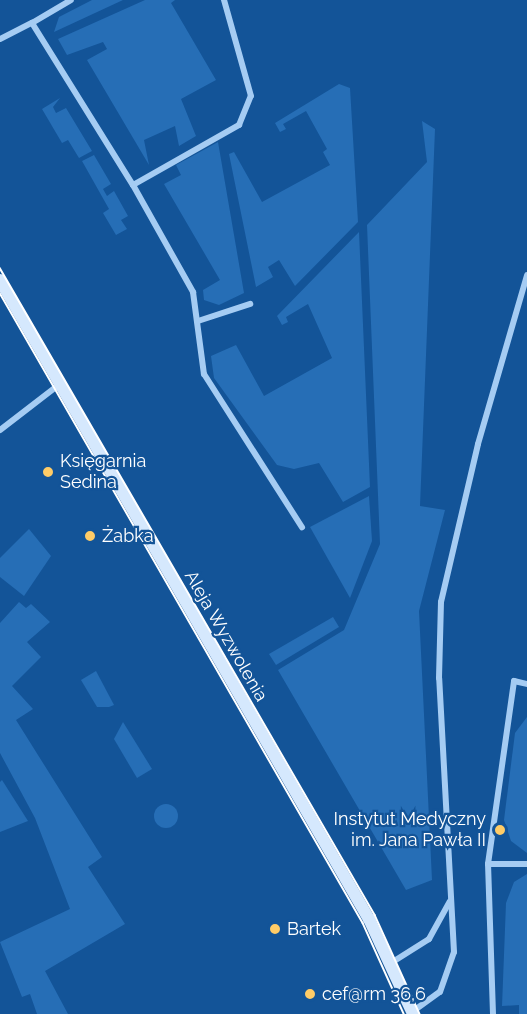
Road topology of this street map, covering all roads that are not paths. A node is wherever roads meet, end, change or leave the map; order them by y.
1 (71, 0) edge
2 (224, 0) edge
3 (32, 22) junction
4 (0, 39) edge
5 (133, 185) junction
6 (527, 275) edge
7 (0, 280) edge
8 (250, 304) dead end
9 (198, 321) junction
10 (60, 384) junction
11 (0, 430) edge
12 (302, 527) dead end
13 (527, 684) edge
14 (488, 864) junction
15 (527, 864) edge
16 (452, 888) junction
17 (392, 963) junction
18 (412, 1013) edge
19 (493, 1014) edge

1 - 3 street
2 - 5 street
3 - 4 street
3 - 5 street
5 - 9 street
6 - 16 street
7 - 10 street, Aleja Wyzwolenia
8 - 9 street
9 - 12 street
10 - 11 street
10 - 17 street, Aleja Wyzwolenia
13 - 14 street
14 - 15 street
14 - 19 street
16 - 17 street
16 - 18 street
17 - 18 street, Aleja Wyzwolenia

